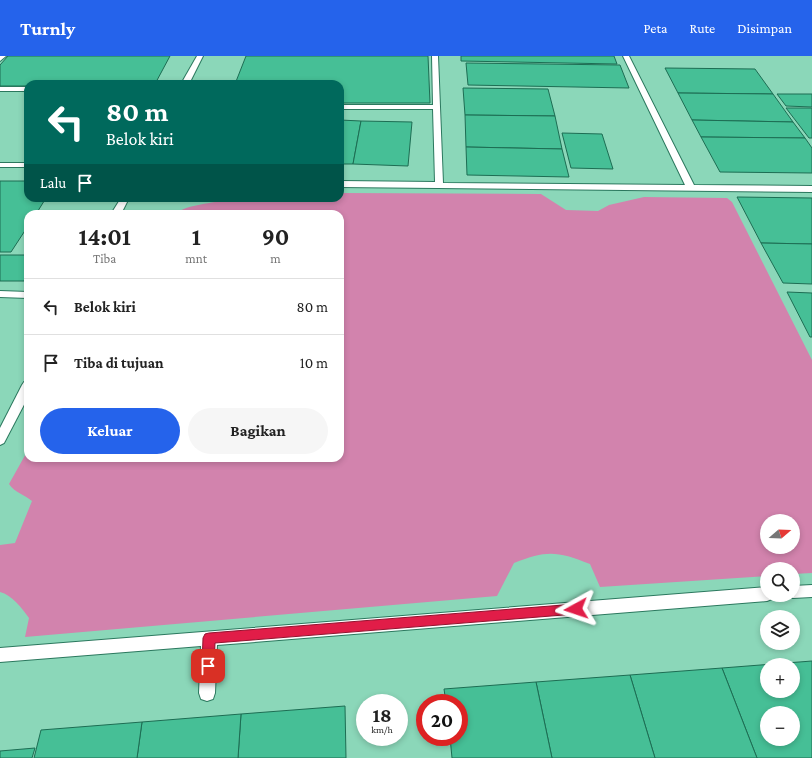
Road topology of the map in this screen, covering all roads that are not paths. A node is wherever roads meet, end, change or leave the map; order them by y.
1 (3, 56) edge
2 (200, 56) edge
3 (435, 56) edge
4 (626, 56) edge
5 (0, 59) edge
6 (187, 80) edge
7 (0, 89) edge
8 (24, 89) edge
9 (344, 107) edge
10 (436, 107) junction
11 (0, 165) edge
12 (24, 165) edge
13 (344, 184) edge
14 (439, 186) junction
15 (691, 188) junction
16 (812, 189) edge
17 (0, 294) edge
18 (24, 295) edge
19 (24, 393) edge
20 (0, 440) edge
21 (812, 591) edge
22 (800, 592) edge
23 (760, 595) edge
24 (209, 638) junction
25 (0, 654) edge
26 (207, 693) dead end

1 - 5 lane
2 - 6 lane
3 - 10 lane
4 - 15 lane
7 - 8 lane
9 - 10 lane
10 - 14 lane
11 - 12 lane
13 - 14 lane
14 - 15 lane
15 - 16 lane
17 - 18 lane
19 - 20 lane
21 - 22 lane
23 - 24 lane
24 - 25 lane
24 - 26 lane

